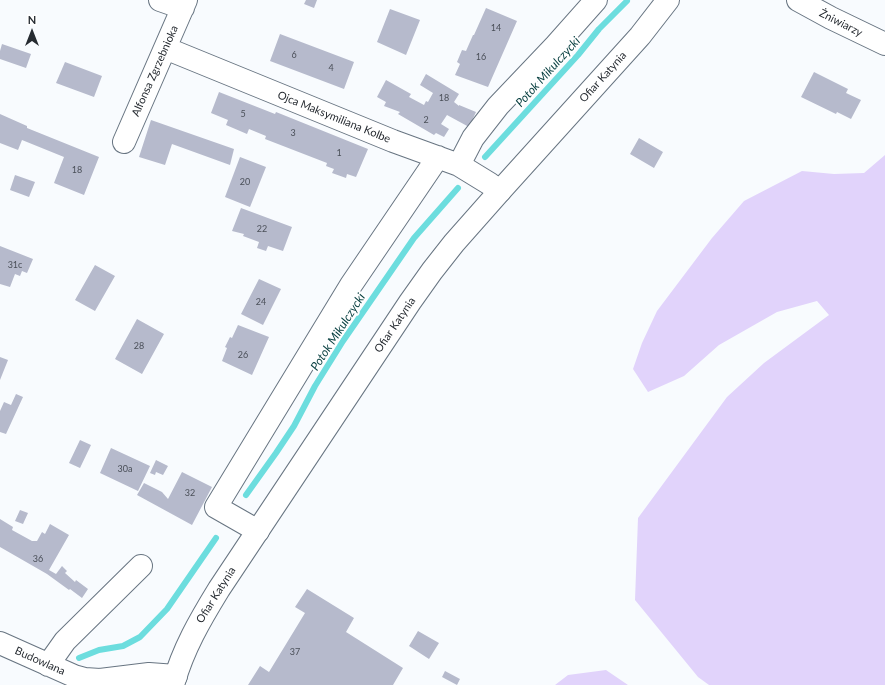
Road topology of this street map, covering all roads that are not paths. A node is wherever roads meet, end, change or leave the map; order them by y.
1 (160, 0) edge
2 (596, 0) edge
3 (798, 0) edge
4 (662, 2) edge
5 (185, 4) edge
6 (885, 44) edge
7 (166, 48) junction
8 (124, 142) dead end
9 (438, 157) junction
10 (459, 165) junction
11 (500, 191) junction
12 (258, 531) junction
13 (142, 566) dead end
14 (0, 644) edge
15 (48, 665) junction
16 (174, 681) edge

1 - 5 street
2 - 10 street
3 - 6 street, Żniwiarzy
4 - 11 street, Ofiar Katynia
5 - 7 street, Alfonsa Zgrzebnioka
7 - 8 street, Alfonsa Zgrzebnioka
7 - 9 street, Ojca Maksymiliana Kolbe
9 - 10 street, Ojca Maksymiliana Kolbe
9 - 12 street
10 - 11 street, Ojca Maksymiliana Kolbe
11 - 12 street, Ofiar Katynia
12 - 16 street, Ofiar Katynia
13 - 15 street
14 - 15 street, Budowlana
15 - 16 street, Budowlana

